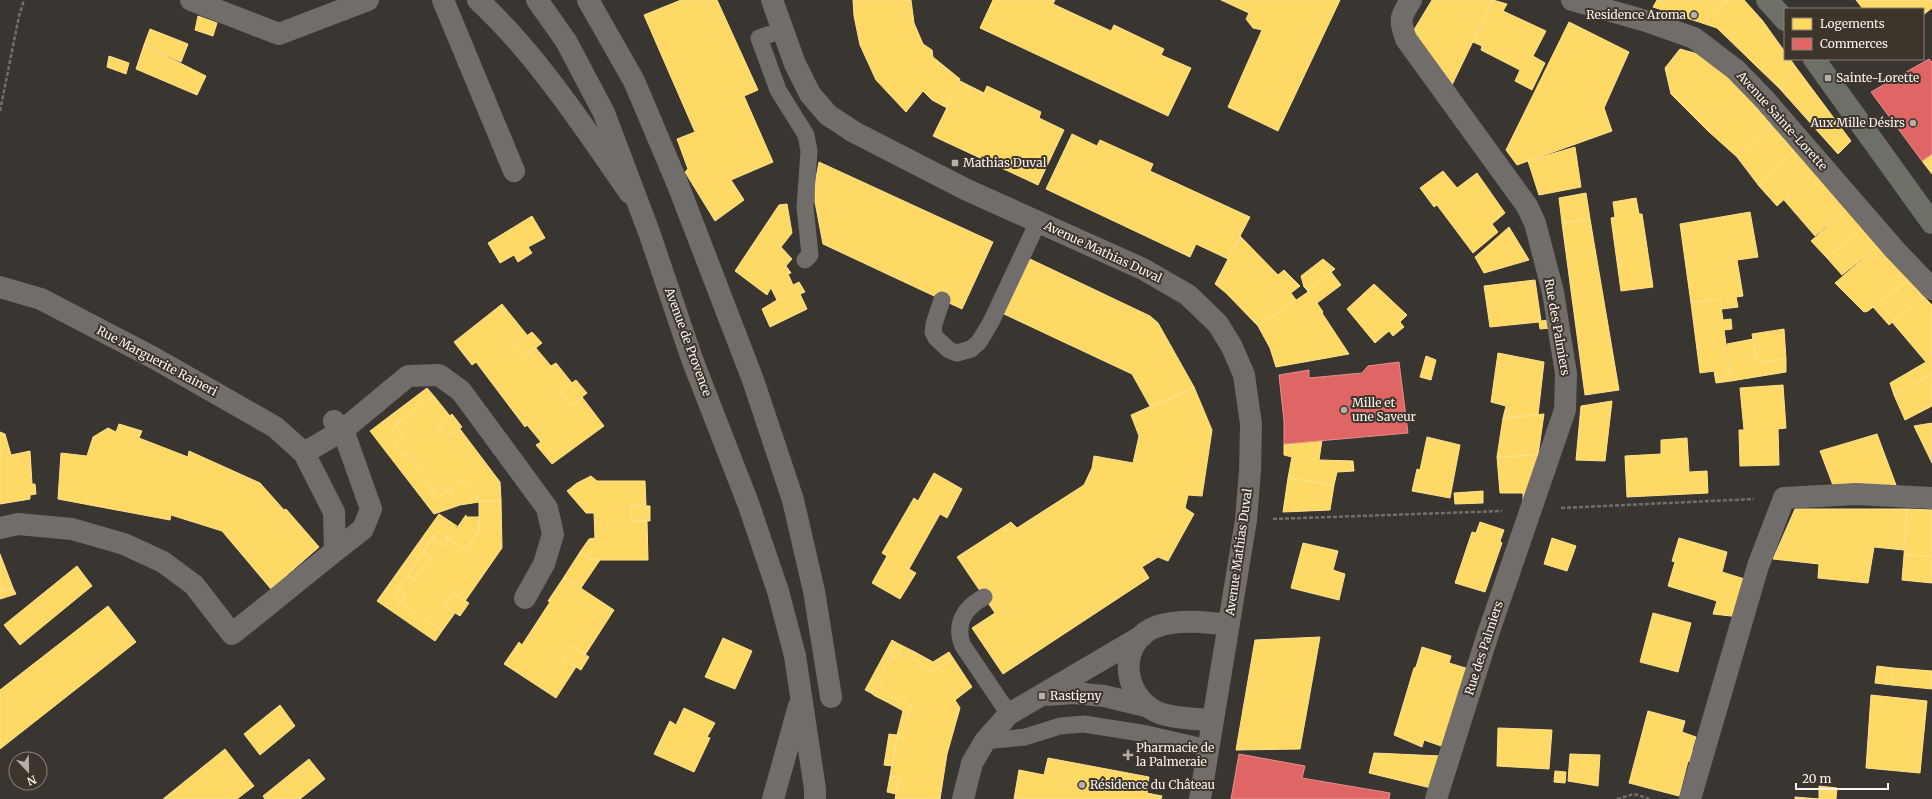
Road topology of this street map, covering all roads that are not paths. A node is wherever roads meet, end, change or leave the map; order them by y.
1 (191, 0) edge
2 (368, 0) edge
3 (443, 0) edge
4 (478, 0) edge
5 (537, 0) edge
6 (588, 0) edge
7 (772, 0) edge
8 (1411, 0) edge
9 (1572, 0) edge
10 (1767, 0) edge
11 (1784, 19) edge
12 (782, 30) junction
13 (1815, 60) edge
14 (514, 171) dead end
15 (640, 206) junction
16 (1038, 222) junction
17 (1932, 223) edge
18 (805, 260) dead end
19 (0, 287) edge
20 (1932, 289) edge
21 (942, 300) dead end
22 (338, 426) junction
23 (304, 453) junction
24 (1932, 498) edge
25 (0, 528) edge
26 (335, 551) junction
27 (984, 597) dead end
28 (525, 598) dead end
29 (1228, 625) junction
30 (1142, 636) junction
31 (1042, 696) junction
32 (831, 697) dead end
33 (801, 699) junction
34 (1122, 700) junction
35 (1146, 706) junction
36 (1009, 714) junction
37 (1212, 720) junction
38 (1121, 729) junction
39 (985, 741) junction
40 (1208, 748) junction
41 (779, 797) edge
42 (815, 799) edge
43 (963, 799) edge
44 (1200, 799) edge
45 (1436, 799) edge
46 (1690, 799) edge

1 - 2 street
3 - 14 street
4 - 15 street
5 - 15 street, Avenue de Provence
6 - 32 street
7 - 12 street, Avenue Mathias Duval
8 - 45 street, Rue des Palmiers
9 - 20 street, Avenue Sainte-Lorette
10 - 11 main road
12 - 16 street, Avenue Mathias Duval
12 - 18 lane
13 - 17 main road
15 - 33 street, Avenue de Provence
16 - 21 lane
16 - 29 street, Avenue Mathias Duval
19 - 23 street, Rue Marguerite Raineri
22 - 23 street
22 - 26 street
22 - 28 street
23 - 26 street
24 - 46 street
25 - 26 street
27 - 36 lane
29 - 30 street
29 - 37 street, Avenue Mathias Duval
30 - 31 street
30 - 35 street
31 - 34 street
31 - 36 street
33 - 41 street, Avenue de Provence
33 - 42 street, Avenue de Provence
34 - 35 street
34 - 38 lane
35 - 37 street
36 - 39 street
37 - 40 street
38 - 39 lane
38 - 40 lane
39 - 43 street
40 - 44 street

